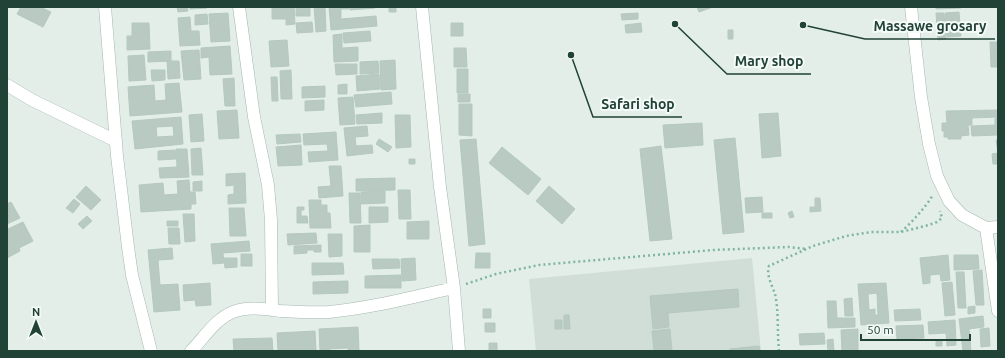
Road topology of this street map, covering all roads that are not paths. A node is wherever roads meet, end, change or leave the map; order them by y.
1 (105, 7) edge
2 (239, 7) edge
3 (422, 7) edge
4 (911, 7) edge
5 (7, 85) edge
6 (116, 141) junction
7 (992, 228) edge
8 (454, 288) junction
9 (272, 310) junction
10 (998, 311) edge
11 (151, 351) edge
12 (191, 351) edge
13 (459, 351) edge

1 - 6 street
2 - 9 street
3 - 8 street
4 - 7 street
5 - 6 street
6 - 11 street
7 - 10 street
8 - 9 street
8 - 13 street
9 - 12 street

